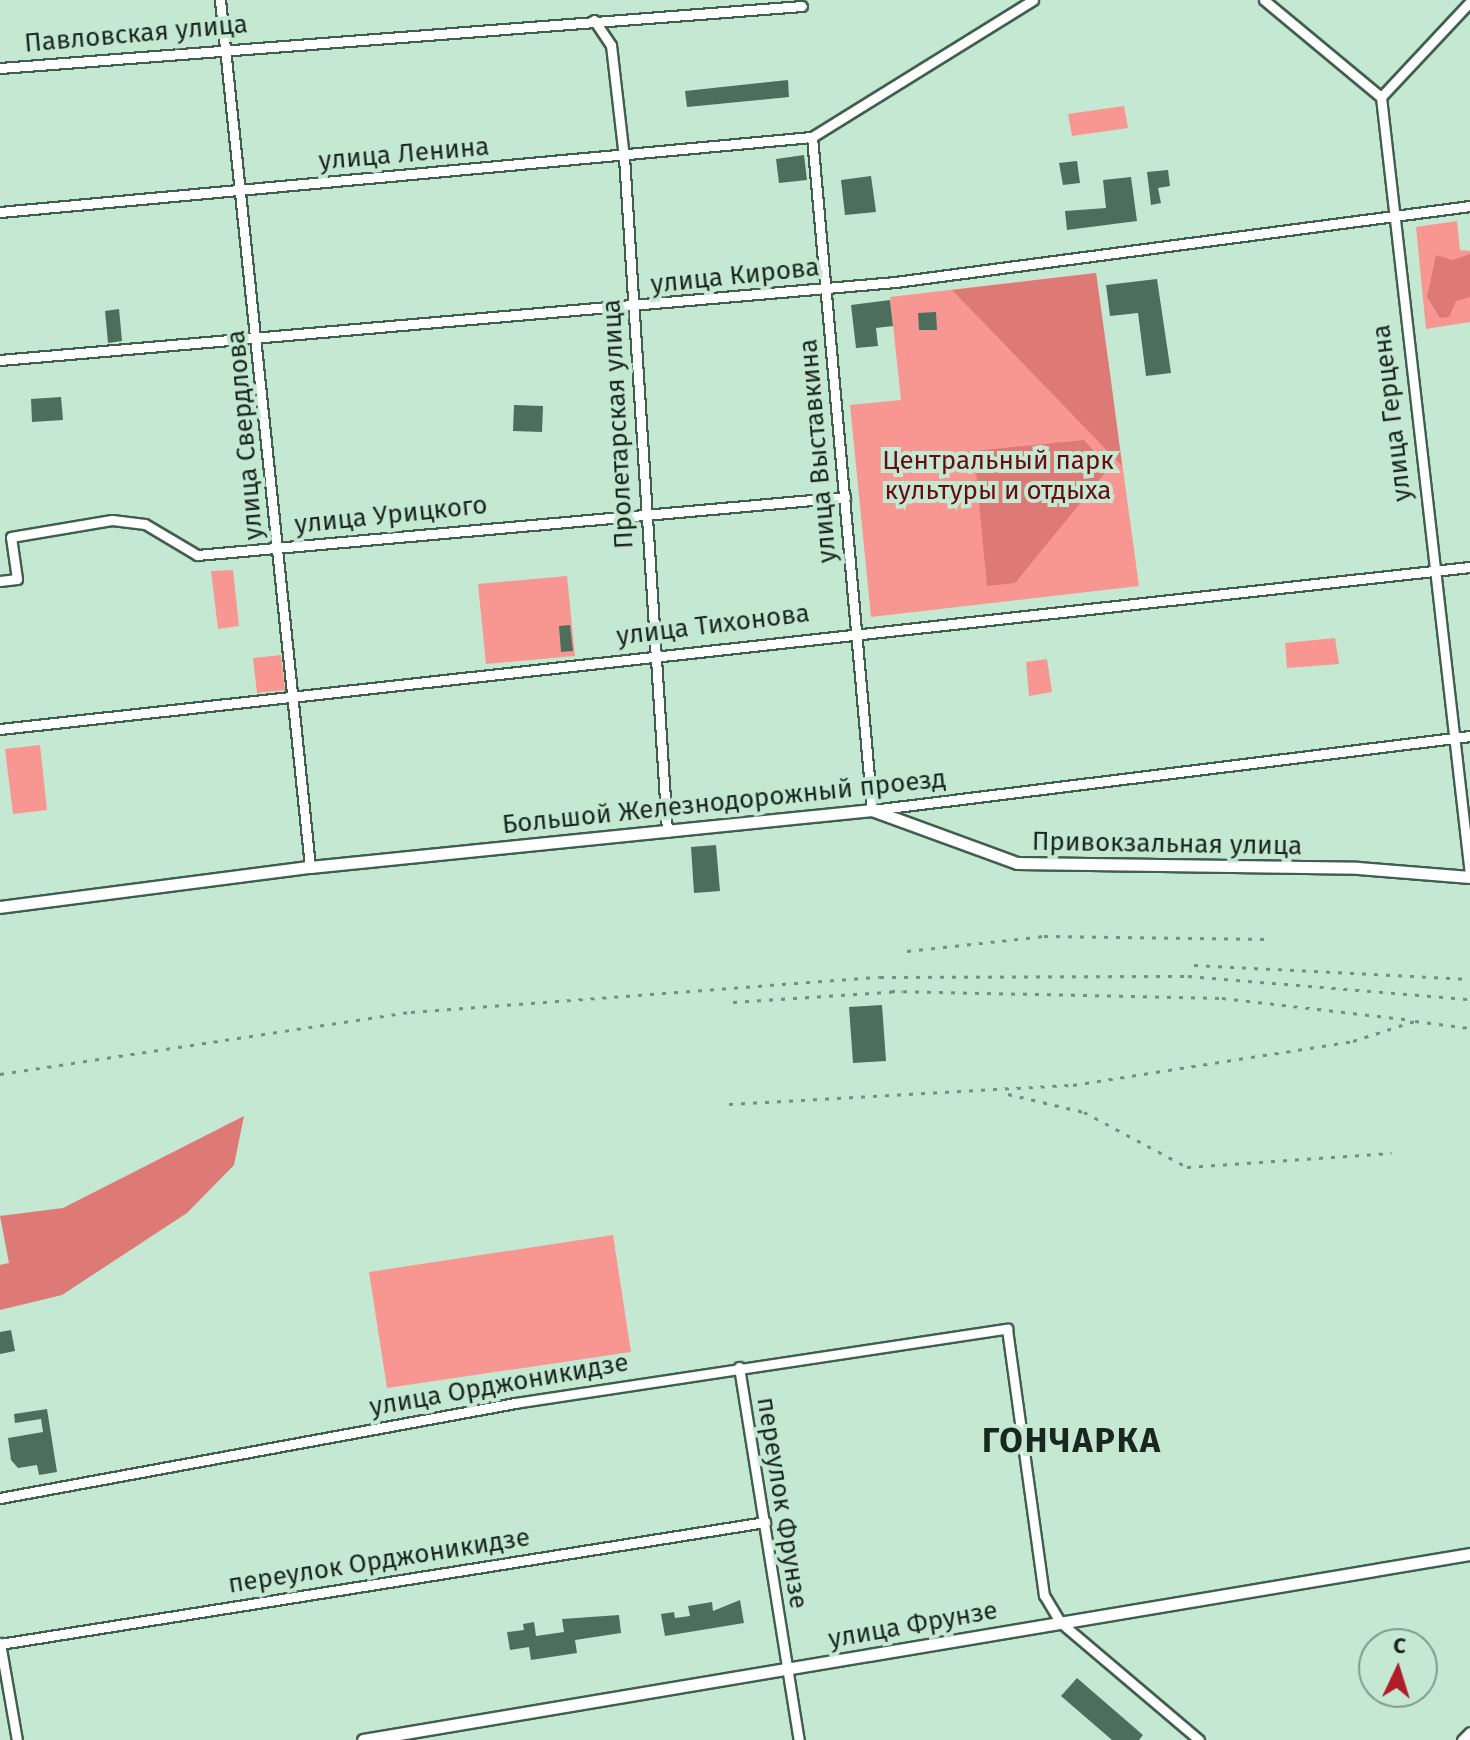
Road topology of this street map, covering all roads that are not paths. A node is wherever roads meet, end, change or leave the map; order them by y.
1 (220, 0) edge
2 (1033, 0) edge
3 (1264, 0) edge
4 (1470, 2) edge
5 (802, 6) dead end
6 (594, 20) junction
7 (226, 47) junction
8 (0, 68) edge
9 (1381, 97) junction
10 (812, 137) junction
11 (624, 157) junction
12 (244, 190) junction
13 (1470, 206) edge
14 (0, 212) edge
15 (1391, 215) junction
16 (826, 290) junction
17 (634, 308) junction
18 (258, 338) junction
19 (0, 360) edge
20 (845, 497) junction
21 (644, 511) junction
22 (277, 549) junction
23 (1470, 567) edge
24 (1432, 571) junction
25 (0, 581) edge
26 (856, 631) junction
27 (651, 654) junction
28 (292, 696) junction
29 (0, 729) edge
30 (1470, 736) edge
31 (1453, 738) junction
32 (872, 810) junction
33 (667, 832) junction
34 (310, 867) junction
35 (1470, 876) edge
36 (0, 907) edge
37 (739, 1367) junction
38 (0, 1498) edge
39 (765, 1522) junction
40 (1470, 1554) edge
41 (1060, 1622) junction
42 (0, 1643) edge
43 (785, 1669) junction
44 (1470, 1732) edge
45 (17, 1740) edge
46 (363, 1740) edge
47 (799, 1740) edge
48 (1199, 1740) edge
49 (1462, 1740) edge

1 - 7 street, улица Свердлова
2 - 10 street
3 - 9 street
4 - 9 street
5 - 6 street, Павловская улица
6 - 7 street, Павловская улица
6 - 11 street, Пролетарская улица
7 - 8 street, Павловская улица
7 - 12 street, улица Свердлова
9 - 15 street, улица Герцена
10 - 11 street, улица Ленина
10 - 16 street, улица Выставкина
11 - 12 street, улица Ленина
11 - 17 street, Пролетарская улица
12 - 14 street, улица Ленина
12 - 18 street, улица Свердлова
13 - 15 street, улица Кирова
15 - 16 street, улица Кирова
15 - 24 street, улица Герцена
16 - 17 street, улица Кирова
16 - 20 street, улица Выставкина
17 - 18 street, улица Кирова
17 - 21 street, Пролетарская улица
18 - 19 street, улица Кирова
18 - 22 street, улица Свердлова
20 - 21 street, улица Урицкого
20 - 26 street, улица Выставкина
21 - 22 street, улица Урицкого
21 - 27 street, Пролетарская улица
22 - 25 street, улица Урицкого
22 - 28 street, улица Свердлова
23 - 24 street, улица Тихонова
24 - 26 street, улица Тихонова
24 - 31 street, улица Герцена
26 - 27 street, улица Тихонова
26 - 32 street, улица Выставкина
27 - 28 street, улица Тихонова
27 - 33 street, Пролетарская улица
28 - 29 street, улица Тихонова
28 - 34 street, улица Свердлова
30 - 31 street, Большой Железнодорожный проезд
31 - 32 street, Большой Железнодорожный проезд
31 - 35 street, улица Герцена
32 - 33 main road, Большой Железнодорожный проезд
32 - 35 main road, Привокзальная улица
33 - 34 main road, Большой Железнодорожный проезд
34 - 36 main road, Большой Железнодорожный проезд
37 - 38 street, улица Орджоникидзе
37 - 39 street, переулок Фрунзе
37 - 41 street, улица Орджоникидзе
39 - 42 street, переулок Орджоникидзе
39 - 43 street, переулок Фрунзе
40 - 41 main road, улица Фрунзе
41 - 43 main road, улица Фрунзе
41 - 48 street
42 - 45 street
43 - 46 main road, улица Фрунзе
43 - 47 street, переулок Фрунзе
44 - 49 street

